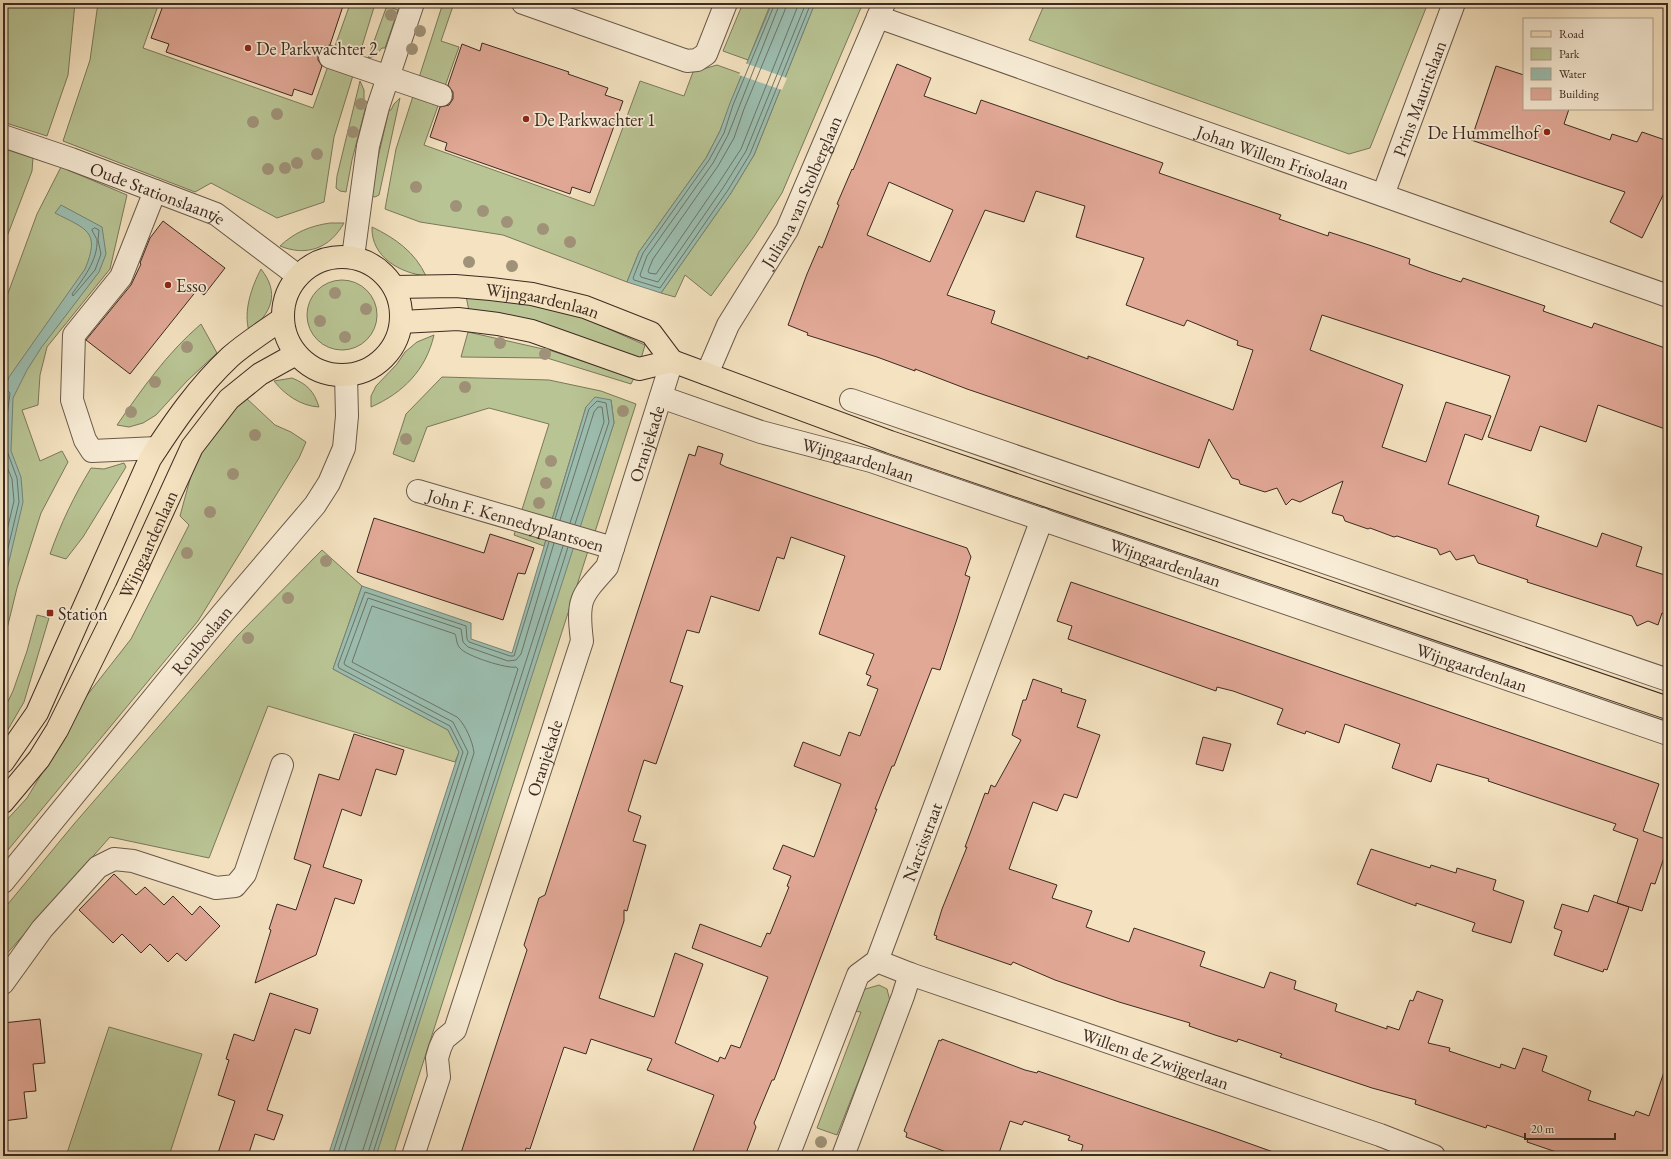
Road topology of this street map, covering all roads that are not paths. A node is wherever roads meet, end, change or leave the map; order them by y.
1 (413, 3) edge
2 (522, 3) edge
3 (726, 3) edge
4 (1454, 3) edge
5 (881, 10) edge
6 (330, 57) dead end
7 (388, 78) junction
8 (441, 96) dead end
9 (3, 136) edge
10 (155, 191) junction
11 (1383, 195) junction
12 (353, 257) junction
13 (298, 276) junction
14 (394, 287) junction
15 (1668, 296) edge
16 (282, 319) junction
17 (401, 322) junction
18 (296, 354) junction
19 (672, 361) junction
20 (707, 374) junction
21 (346, 375) junction
22 (660, 397) junction
23 (851, 400) dead end
24 (938, 430) junction
25 (890, 442) junction
26 (157, 448) junction
27 (418, 491) dead end
28 (1042, 520) junction
29 (613, 548) junction
30 (1668, 680) edge
31 (1668, 708) edge
32 (1668, 734) edge
33 (3, 762) edge
34 (282, 764) dead end
35 (3, 802) edge
36 (3, 882) edge
37 (877, 961) junction
38 (910, 974) junction
39 (3, 984) edge
40 (413, 1156) edge
41 (788, 1156) edge
42 (843, 1156) edge
43 (1434, 1156) edge

1 - 7 street
2 - 3 street
4 - 11 street, Prins Mauritslaan
5 - 11 street, Johan Willem Frisolaan
5 - 20 street, Juliana van Stolberglaan
6 - 7 street
7 - 8 street
7 - 12 street
9 - 10 street, Oude Stationslaantje
10 - 13 street, Oude Stationslaantje
10 - 26 street
11 - 15 street, Johan Willem Frisolaan
12 - 13 main road
12 - 14 main road
13 - 16 main road
14 - 17 main road
14 - 19 main road, Wijngaardenlaan
16 - 18 main road
16 - 26 main road, Wijngaardenlaan
17 - 19 main road, Wijngaardenlaan
17 - 21 main road
18 - 21 main road
18 - 35 main road, Wijngaardenlaan
19 - 20 main road, Wijngaardenlaan
19 - 22 street, Oranjekade
20 - 25 main road, Wijngaardenlaan
21 - 36 street, Rouboslaan
22 - 28 street, Wijngaardenlaan
22 - 29 street, Oranjekade
23 - 24 street
24 - 25 street, Wijngaardenlaan
24 - 30 street
25 - 31 main road, Wijngaardenlaan
26 - 33 main road, Wijngaardenlaan
27 - 29 street, John F. Kennedyplantsoen
28 - 32 street, Wijngaardenlaan
28 - 37 street, Narcisstraat
29 - 40 street, Oranjekade
34 - 39 street
37 - 38 street, Willem de Zwijgerlaan
37 - 41 street
38 - 42 street
38 - 43 street, Willem de Zwijgerlaan

